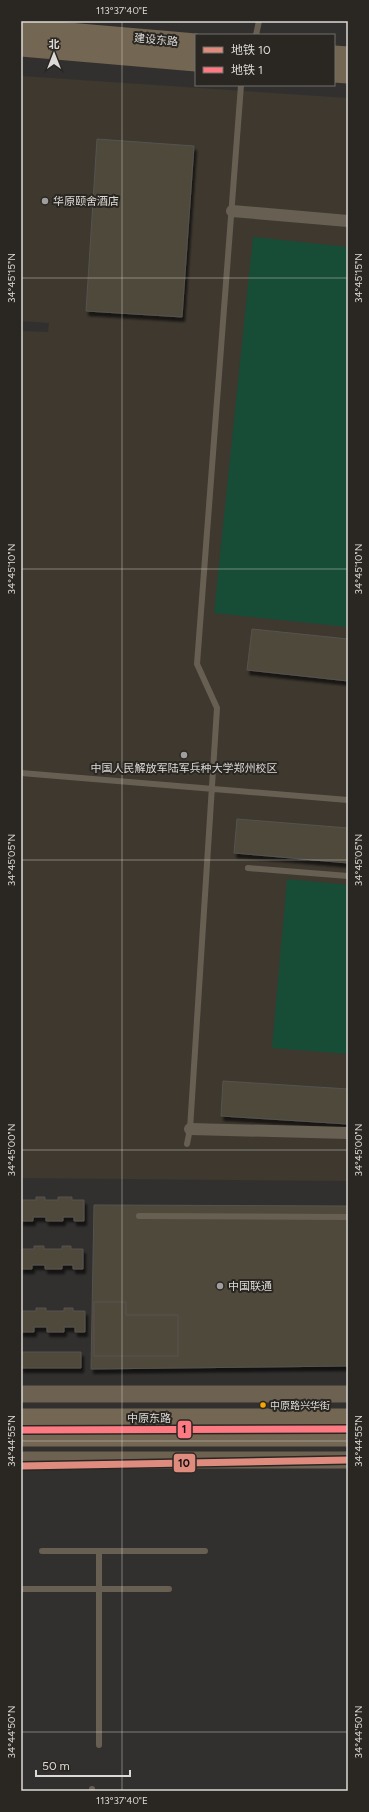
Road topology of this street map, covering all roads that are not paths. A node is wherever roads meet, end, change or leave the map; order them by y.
1 (259, 21) edge
2 (21, 28) edge
3 (256, 34) edge
4 (195, 43) edge
5 (21, 46) edge
6 (335, 55) edge
7 (348, 56) edge
8 (195, 62) edge
9 (335, 73) edge
10 (348, 74) edge
11 (241, 86) edge
12 (232, 211) junction
13 (348, 222) edge
14 (21, 773) edge
15 (211, 788) junction
16 (348, 800) edge
17 (248, 868) dead end
18 (348, 876) edge
19 (190, 1129) junction
20 (348, 1133) edge
21 (187, 1144) dead end
22 (139, 1216) dead end
23 (348, 1217) edge
24 (21, 1394) edge
25 (348, 1394) edge
26 (21, 1418) edge
27 (348, 1418) edge
28 (21, 1437) edge
29 (348, 1437) edge
30 (21, 1460) edge
31 (348, 1460) edge
32 (42, 1551) dead end
33 (99, 1551) junction
34 (205, 1551) dead end
35 (21, 1589) edge
36 (99, 1589) junction
37 (169, 1589) dead end
38 (99, 1745) dead end

1 - 3 lane
2 - 4 main road, 建设东路
5 - 8 main road, 建设东路
6 - 7 main road
9 - 10 main road
11 - 12 lane
12 - 13 street
12 - 15 lane
14 - 15 lane
15 - 16 lane
15 - 19 lane
17 - 18 lane
19 - 20 street
19 - 21 lane
22 - 23 lane
24 - 25 street
26 - 27 main road, 中原东路
28 - 29 main road, 中原东路
30 - 31 street
32 - 33 lane
33 - 34 lane
33 - 36 lane
35 - 36 lane
36 - 37 lane
36 - 38 lane

